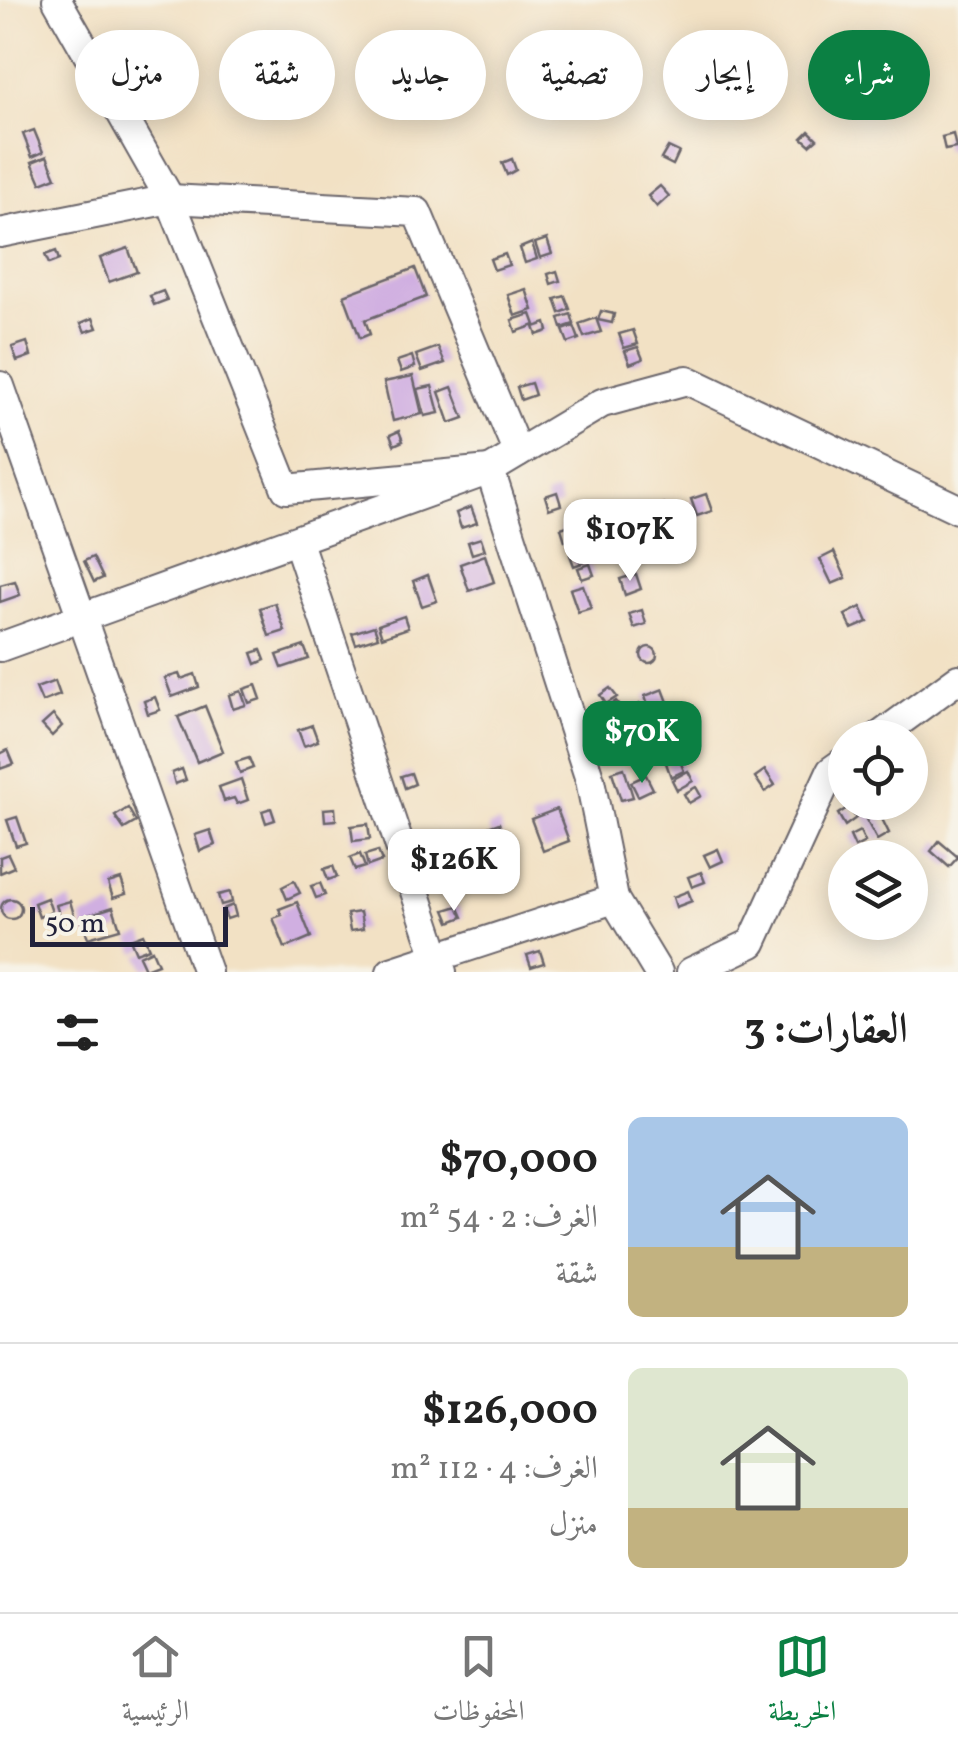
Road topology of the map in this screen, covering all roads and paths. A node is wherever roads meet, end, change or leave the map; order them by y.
1 (57, 0) edge
2 (170, 199) junction
3 (0, 233) edge
4 (0, 386) edge
5 (518, 454) junction
6 (490, 470) junction
7 (958, 509) edge
8 (298, 542) junction
9 (84, 619) junction
10 (0, 647) edge
11 (958, 679) edge
12 (902, 720) edge
13 (828, 778) edge
14 (614, 898) junction
15 (439, 964) edge
16 (207, 972) edge
17 (391, 972) edge
18 (658, 972) edge
19 (692, 972) edge

1 - 2 street
2 - 3 street
2 - 5 street
2 - 6 street
4 - 9 street
5 - 6 street
5 - 7 street
6 - 8 street
6 - 14 street
8 - 9 street
8 - 15 street
9 - 10 street
9 - 16 street
11 - 12 street
13 - 19 street
14 - 15 street
14 - 18 street
15 - 17 street

